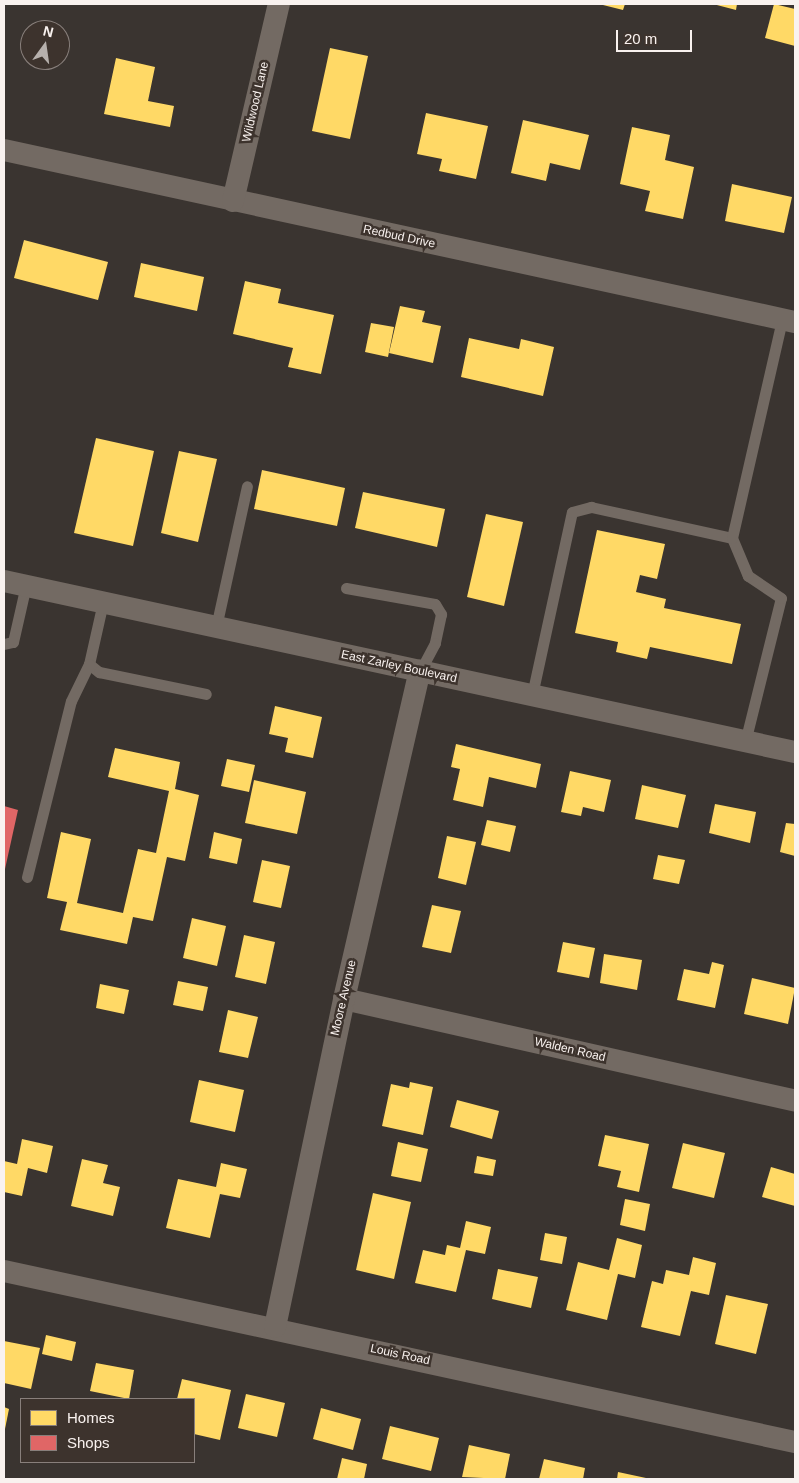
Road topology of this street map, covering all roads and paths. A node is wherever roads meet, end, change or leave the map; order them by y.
1 (279, 4) edge
2 (4, 150) edge
3 (233, 201) junction
4 (788, 320) edge
5 (247, 486) dead end
6 (732, 538) junction
7 (4, 580) edge
8 (26, 585) junction
9 (346, 588) dead end
10 (103, 602) junction
11 (216, 626) junction
12 (4, 644) edge
13 (89, 664) junction
14 (420, 671) junction
15 (206, 694) dead end
16 (532, 695) junction
17 (745, 742) junction
18 (795, 752) edge
19 (27, 877) dead end
20 (344, 999) junction
21 (795, 1101) edge
22 (4, 1271) edge
23 (275, 1327) junction
24 (795, 1442) edge

1 - 3 street, Wildwood Lane
2 - 3 street, Redbud Drive
3 - 4 street, Redbud Drive
4 - 6 lane
5 - 11 lane
6 - 16 lane
6 - 17 lane
7 - 8 street, East Zarley Boulevard
8 - 10 street, East Zarley Boulevard
8 - 12 lane
9 - 14 lane
10 - 11 street, East Zarley Boulevard
10 - 13 lane
11 - 14 street, East Zarley Boulevard
13 - 15 lane
13 - 19 lane
14 - 16 street, East Zarley Boulevard
14 - 20 street, Moore Avenue
16 - 17 street, East Zarley Boulevard
17 - 18 street, East Zarley Boulevard
20 - 21 street, Walden Road
20 - 23 street, Moore Avenue
22 - 23 street, Louis Road
23 - 24 street, Louis Road

